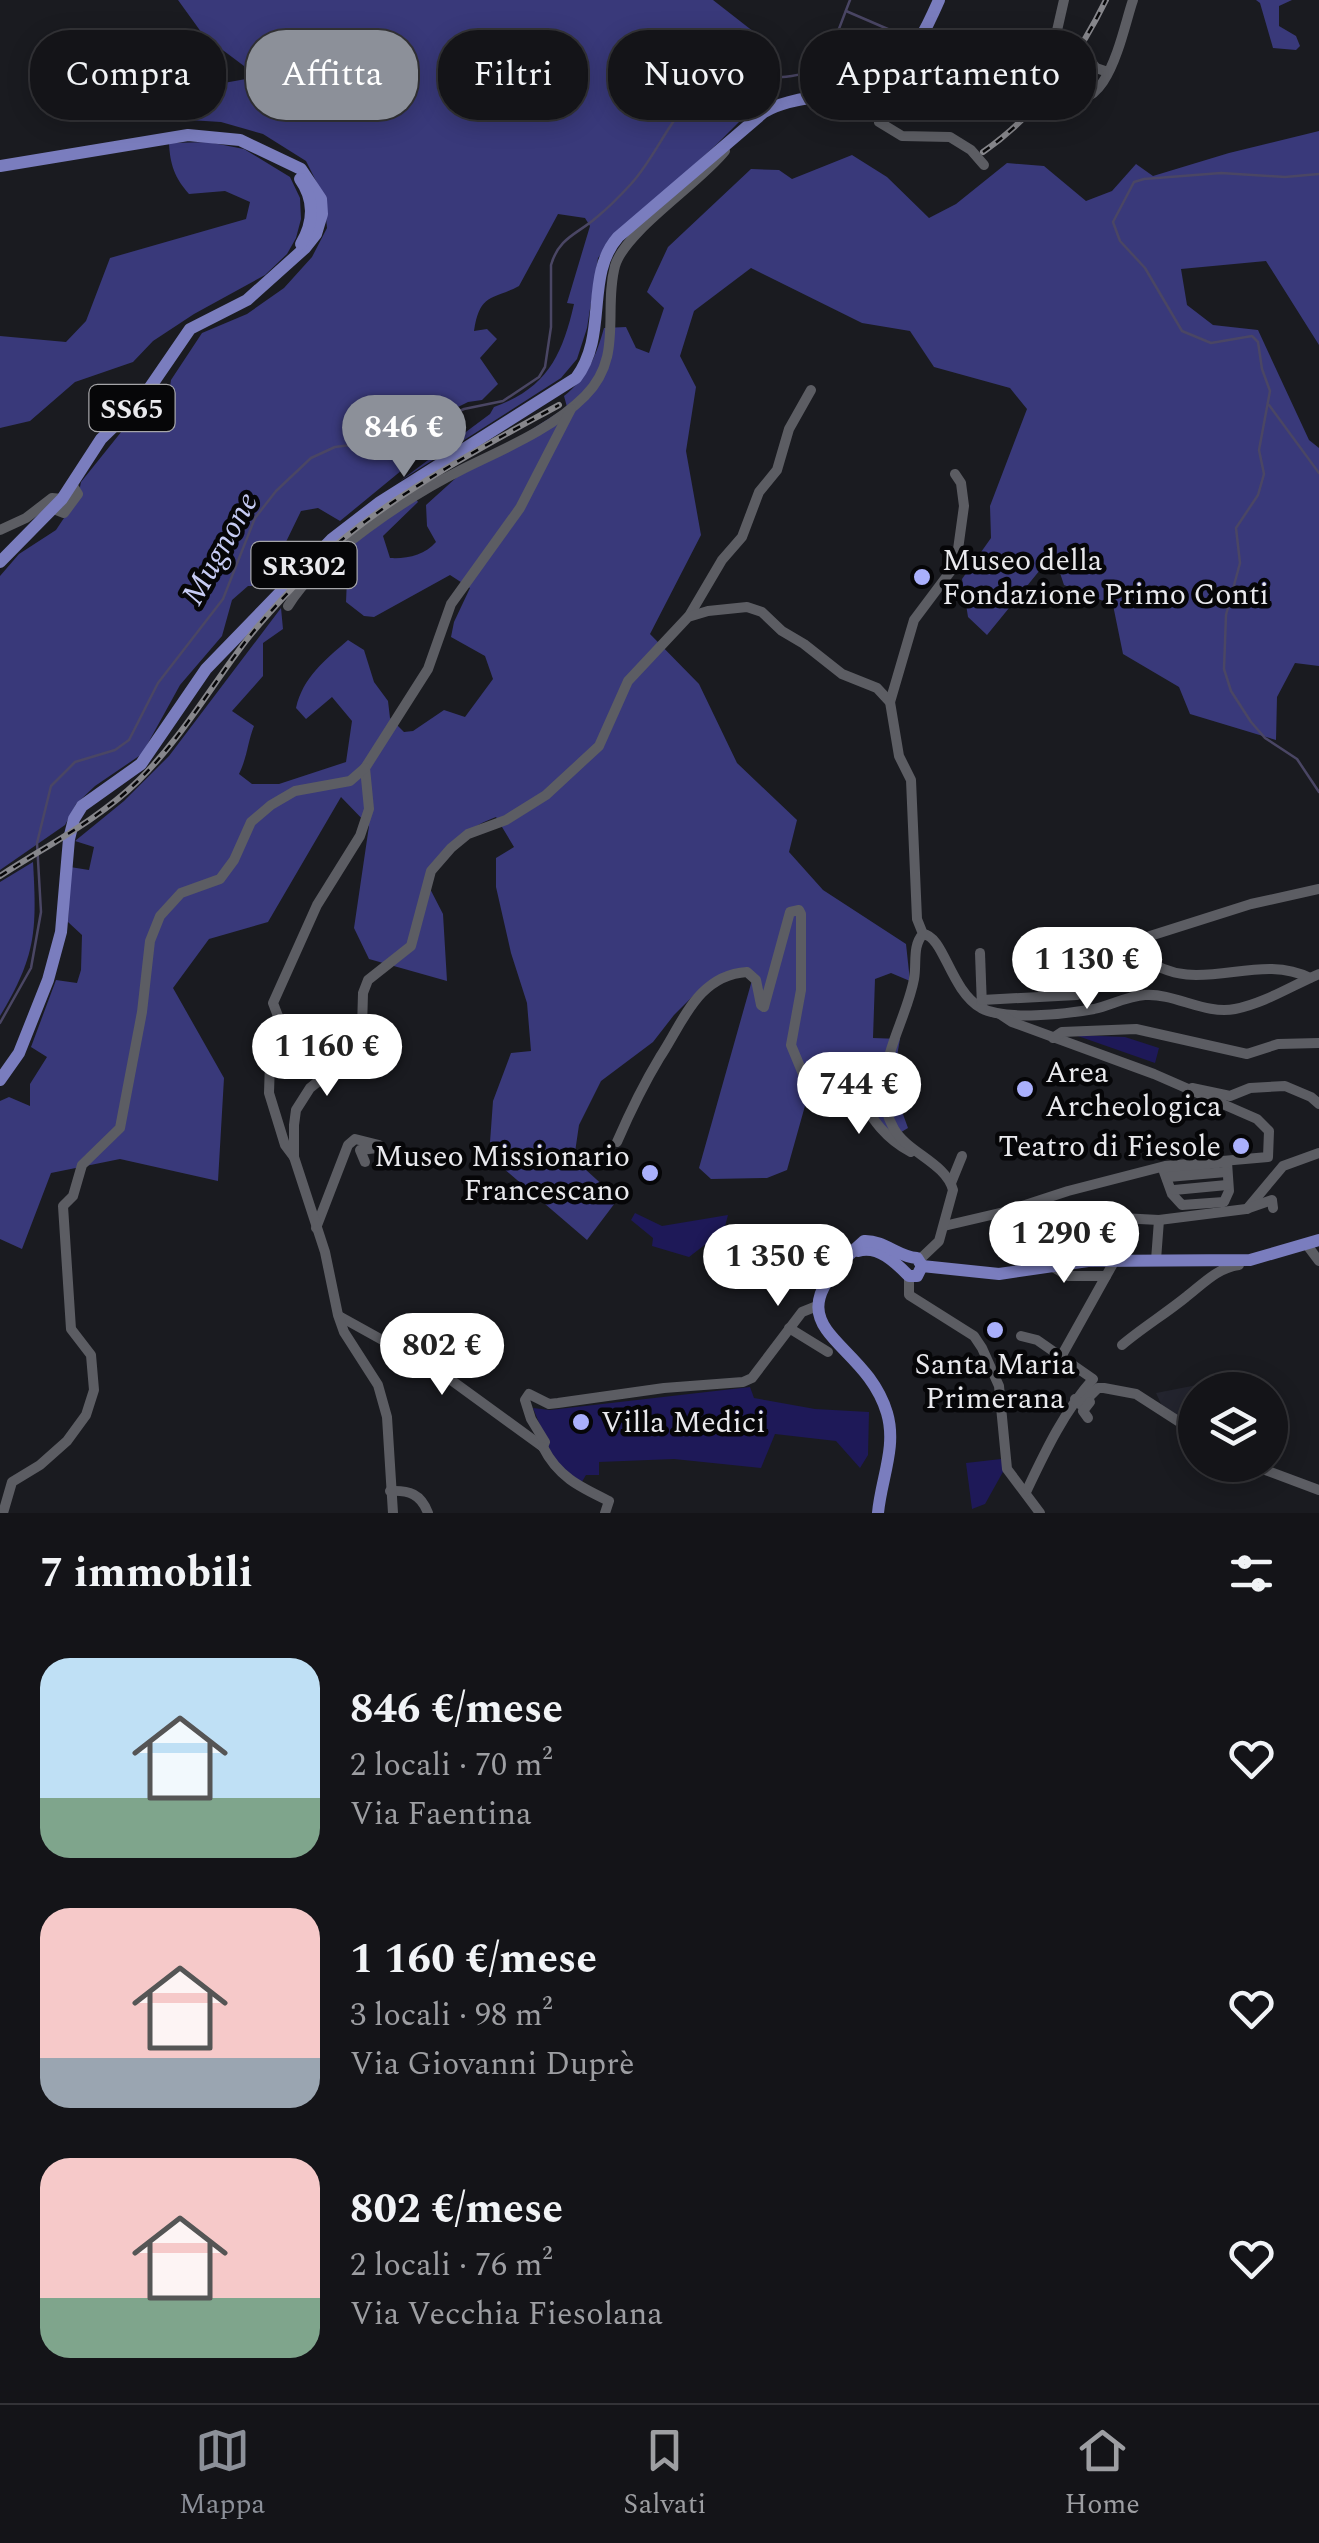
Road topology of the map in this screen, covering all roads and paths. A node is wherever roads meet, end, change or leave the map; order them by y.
1 (938, 0) edge
2 (1064, 0) edge
3 (1132, 0) edge
4 (925, 30) edge
5 (1057, 30) edge
6 (1096, 68) edge
7 (1108, 72) junction
8 (1096, 92) edge
9 (800, 101) edge
10 (878, 120) edge
11 (723, 145) junction
12 (984, 164) dead end
13 (0, 166) edge
14 (811, 390) dead end
15 (571, 410) junction
16 (954, 474) dead end
17 (58, 504) junction
18 (0, 530) edge
19 (0, 562) edge
20 (288, 606) dead end
21 (688, 617) junction
22 (890, 702) junction
23 (365, 768) junction
24 (1319, 889) edge
25 (923, 934) junction
26 (980, 953) dead end
27 (1142, 956) junction
28 (1317, 975) edge
29 (982, 1004) junction
30 (1000, 1014) junction
31 (1053, 1038) junction
32 (1319, 1043) edge
33 (0, 1080) edge
34 (1181, 1086) junction
35 (1319, 1104) edge
36 (617, 1142) dead end
37 (1319, 1153) edge
38 (921, 1156) junction
39 (962, 1156) dead end
40 (294, 1157) junction
41 (365, 1162) dead end
42 (1225, 1166) junction
43 (1166, 1171) junction
44 (951, 1183) junction
45 (1273, 1208) dead end
46 (1246, 1210) junction
47 (1004, 1212) junction
48 (1084, 1217) junction
49 (1158, 1220) junction
50 (944, 1226) junction
51 (316, 1228) junction
52 (1313, 1242) edge
53 (1115, 1260) junction
54 (1156, 1260) junction
55 (1250, 1260) junction
56 (1081, 1261) junction
57 (1319, 1261) edge
58 (912, 1265) junction
59 (1053, 1266) junction
60 (1106, 1276) junction
61 (817, 1306) junction
62 (338, 1315) junction
63 (789, 1328) junction
64 (1021, 1336) dead end
65 (1122, 1346) dead end
66 (828, 1352) dead end
67 (1062, 1355) junction
68 (1096, 1384) junction
69 (1088, 1418) dead end
70 (1178, 1421) edge
71 (543, 1448) junction
72 (1288, 1478) edge
73 (6, 1483) edge
74 (1319, 1490) edge
75 (390, 1491) junction
76 (1026, 1492) junction
77 (3, 1513) edge
78 (393, 1513) edge
79 (428, 1513) edge
80 (605, 1513) edge
81 (878, 1513) edge
82 (1040, 1513) edge

1 - 4 main road, SR302
2 - 5 street
3 - 7 street
6 - 7 street
7 - 8 street
9 - 11 main road, SR302
10 - 12 street
11 - 15 street
11 - 33 main road, SR302
13 - 17 main road, SS65
14 - 21 street
15 - 20 street
15 - 23 street
16 - 22 street
17 - 18 street
17 - 19 main road, SS65
21 - 22 street
21 - 40 street
22 - 25 street
23 - 40 street
23 - 73 street
24 - 27 street
25 - 29 street
25 - 38 street
26 - 29 street
27 - 28 street
27 - 29 street
28 - 30 street
29 - 30 street
30 - 31 street
31 - 32 street
31 - 34 street
34 - 35 street
34 - 42 street
36 - 38 street
37 - 46 street
38 - 44 street
39 - 44 street
40 - 51 street
41 - 51 street
42 - 43 street
42 - 43 street
43 - 43 street
43 - 47 street
44 - 50 street
45 - 46 street
46 - 49 street
47 - 48 street
47 - 50 street
48 - 49 street
48 - 56 street
49 - 54 street
50 - 58 street
51 - 62 street
52 - 55 main road
52 - 57 street
53 - 54 main road
53 - 56 main road
53 - 60 street
54 - 55 main road
55 - 65 street
56 - 59 main road
58 - 59 main road
58 - 61 main road
58 - 76 street
59 - 60 street
60 - 67 street
61 - 63 street
61 - 81 main road
62 - 71 street
62 - 75 street
63 - 66 street
63 - 71 street
64 - 67 street
67 - 68 street
68 - 69 street
68 - 70 street
68 - 76 street
71 - 80 street
72 - 74 street
73 - 77 street
75 - 78 street
75 - 79 street
76 - 82 street

